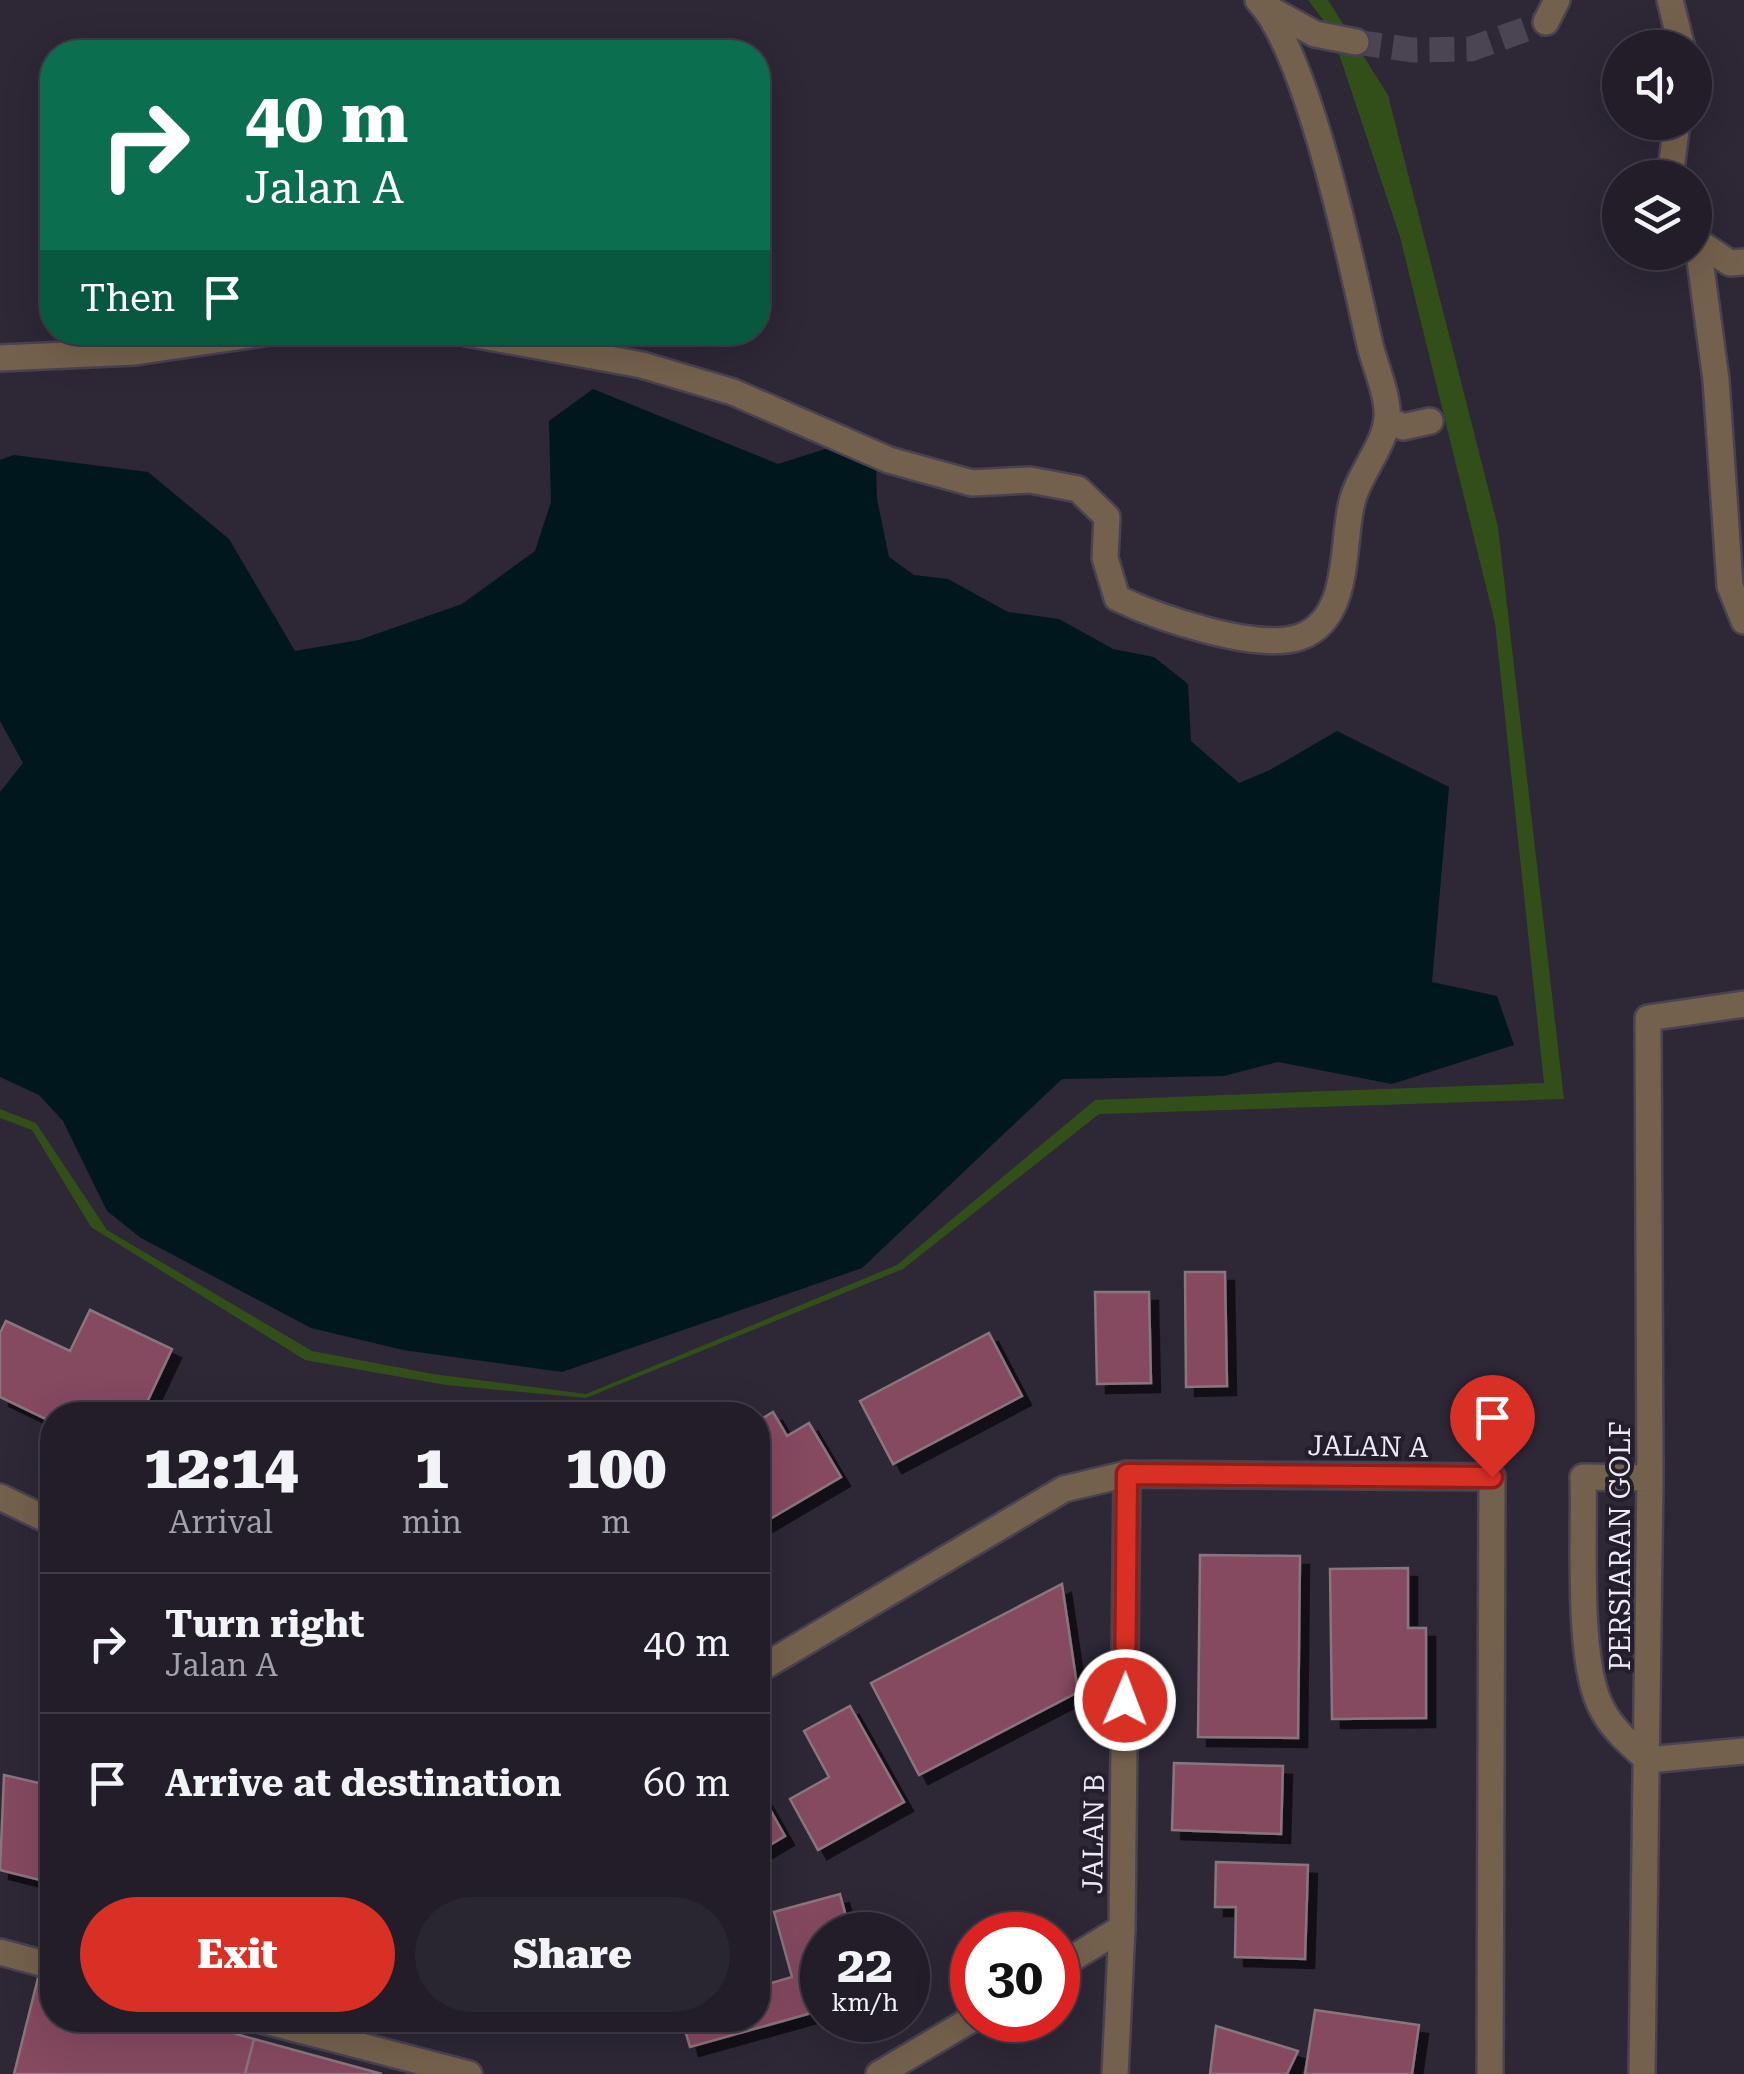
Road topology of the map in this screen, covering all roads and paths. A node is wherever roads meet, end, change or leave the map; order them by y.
1 (1670, 0) edge
2 (1261, 3) edge
3 (1678, 30) edge
4 (1356, 42) tunnel mouth
5 (1712, 252) edge
6 (1744, 262) edge
7 (1701, 270) edge
8 (183, 345) edge
9 (532, 345) edge
10 (0, 358) edge
11 (1388, 419) junction
12 (1430, 421) dead end
13 (1744, 620) edge
14 (1744, 1004) edge
15 (1127, 1474) junction
16 (1650, 1478) junction
17 (0, 1497) edge
18 (40, 1516) edge
19 (770, 1663) edge
20 (1744, 1752) edge
21 (1648, 1760) junction
22 (1122, 1928) junction
23 (0, 1952) edge
24 (1080, 1954) edge
25 (40, 1963) edge
26 (308, 2032) edge
27 (950, 2032) edge
28 (469, 2074) edge
29 (879, 2074) edge
30 (1114, 2074) edge
31 (1490, 2074) edge
32 (1642, 2074) edge

1 - 3 street
2 - 4 street
2 - 11 street
5 - 6 street
7 - 13 street
8 - 10 street
9 - 11 street
11 - 12 street
14 - 16 street, PERSIARAN GOLF
15 - 19 street, JALAN A
15 - 22 street, JALAN B
15 - 31 street, JALAN A
16 - 21 street, PERSIARAN GOLF
16 - 21 street
17 - 18 street
20 - 21 street
21 - 32 street, PERSIARAN GOLF
22 - 24 street
22 - 30 street, JALAN B
23 - 25 street
26 - 28 street
27 - 29 street

